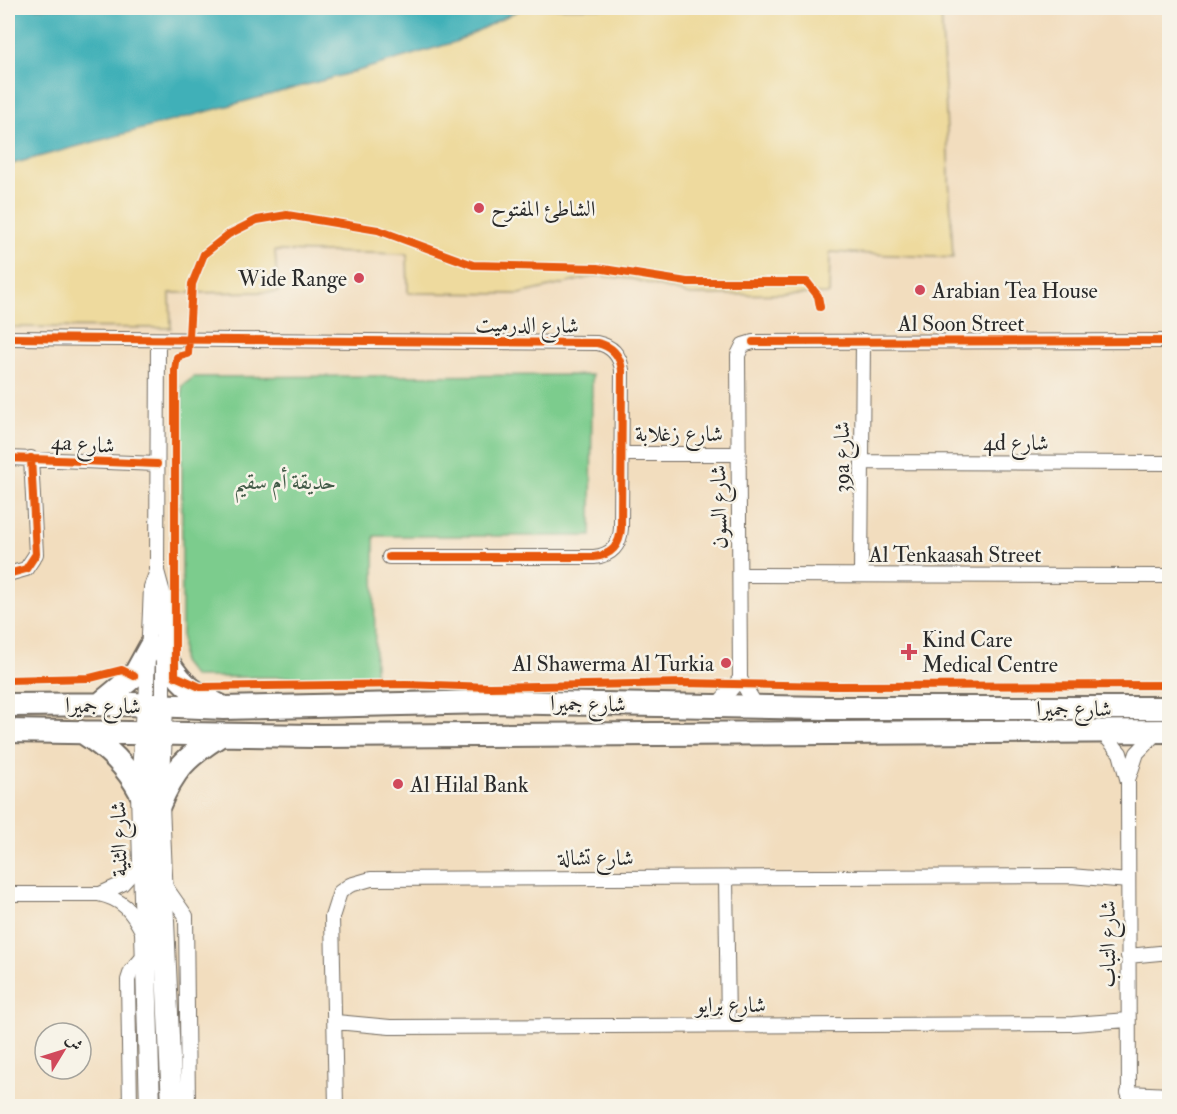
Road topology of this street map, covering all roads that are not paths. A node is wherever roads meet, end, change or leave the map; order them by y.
1 (8, 338) edge
2 (158, 340) junction
3 (1170, 340) edge
4 (863, 341) junction
5 (753, 342) joint
6 (621, 454) junction
7 (738, 454) junction
8 (8, 458) edge
9 (31, 458) junction
10 (862, 462) junction
11 (1170, 463) edge
12 (157, 464) junction
13 (388, 557) dead end
14 (8, 574) edge
15 (861, 574) junction
16 (740, 575) junction
17 (1170, 576) edge
18 (156, 650) junction
19 (740, 679) junction
20 (100, 704) junction
21 (8, 705) edge
22 (155, 705) junction
23 (717, 705) junction
24 (757, 707) junction
25 (224, 708) junction
26 (1170, 708) edge
27 (1164, 730) edge
28 (8, 731) edge
29 (1101, 731) junction
30 (82, 732) junction
31 (153, 734) junction
32 (219, 736) junction
33 (1128, 782) junction
34 (150, 799) junction
35 (143, 861) junction
36 (1128, 875) junction
37 (726, 878) junction
38 (163, 883) junction
39 (8, 894) edge
40 (98, 894) junction
41 (144, 936) junction
42 (1170, 947) edge
43 (1128, 950) junction
44 (1170, 952) edge
45 (144, 956) junction
46 (728, 1025) junction
47 (1128, 1026) junction
48 (336, 1028) junction
49 (1170, 1095) edge
50 (1129, 1101) edge
51 (1170, 1101) edge
52 (130, 1107) edge
53 (150, 1107) edge
54 (172, 1107) edge
55 (188, 1107) edge
56 (336, 1107) edge

1 - 2 street, شارع الدرميت
2 - 6 street, شارع الدرميت
2 - 12 street, شارع الثنية
3 - 4 street, Al Soon Street
4 - 5 street, Al Soon Street
4 - 10 street, 39a شارع
5 - 7 street, شارع السون
6 - 7 street, شارع زغلابة
6 - 13 street, شارع الدرميت
7 - 16 street, شارع السون
8 - 9 street, 4a شارع
9 - 12 street, 4a شارع
9 - 14 street
10 - 11 street, 4d شارع
10 - 15 street, 39a شارع
12 - 18 street, شارع الثنية
15 - 16 street, Al Tenkaasah Street
15 - 17 street, Al Tenkaasah Street
16 - 19 street, شارع السون
18 - 20 main road
18 - 22 street, شارع الثنية
18 - 25 main road
19 - 23 street
19 - 24 street
20 - 21 main road, شارع جميرا
20 - 22 main road, شارع جميرا
22 - 25 main road, شارع جميرا
22 - 31 main road, شارع الثنية
23 - 24 main road, شارع جميرا
23 - 25 main road, شارع جميرا
24 - 26 main road, شارع جميرا
27 - 29 main road, شارع جميرا
27 - 33 street, شارع التباب
28 - 30 main road, شارع جميرا
29 - 32 main road, شارع جميرا
29 - 33 street, شارع التباب
30 - 31 main road, شارع جميرا
30 - 34 main road
31 - 32 main road, شارع جميرا
31 - 34 main road, شارع الثنية
32 - 34 main road
33 - 36 street, شارع التباب
34 - 35 main road, شارع الثنية
34 - 38 main road, شارع الثنية
35 - 40 street
35 - 41 main road, شارع الثنية
36 - 37 street, شارع تشالة
36 - 43 street, شارع التباب
37 - 46 street
37 - 48 street, شارع تشالة
38 - 54 main road, شارع الثنية
38 - 55 street
39 - 40 street
40 - 41 street
41 - 45 main road, شارع الثنية
42 - 43 street
43 - 44 street
43 - 47 street, شارع التباب
45 - 52 street
45 - 53 main road, شارع الثنية
46 - 47 street, شارع برايو
46 - 48 street, شارع برايو
47 - 50 street, شارع التباب
48 - 56 street, شارع تشالة
49 - 50 street
50 - 51 street

